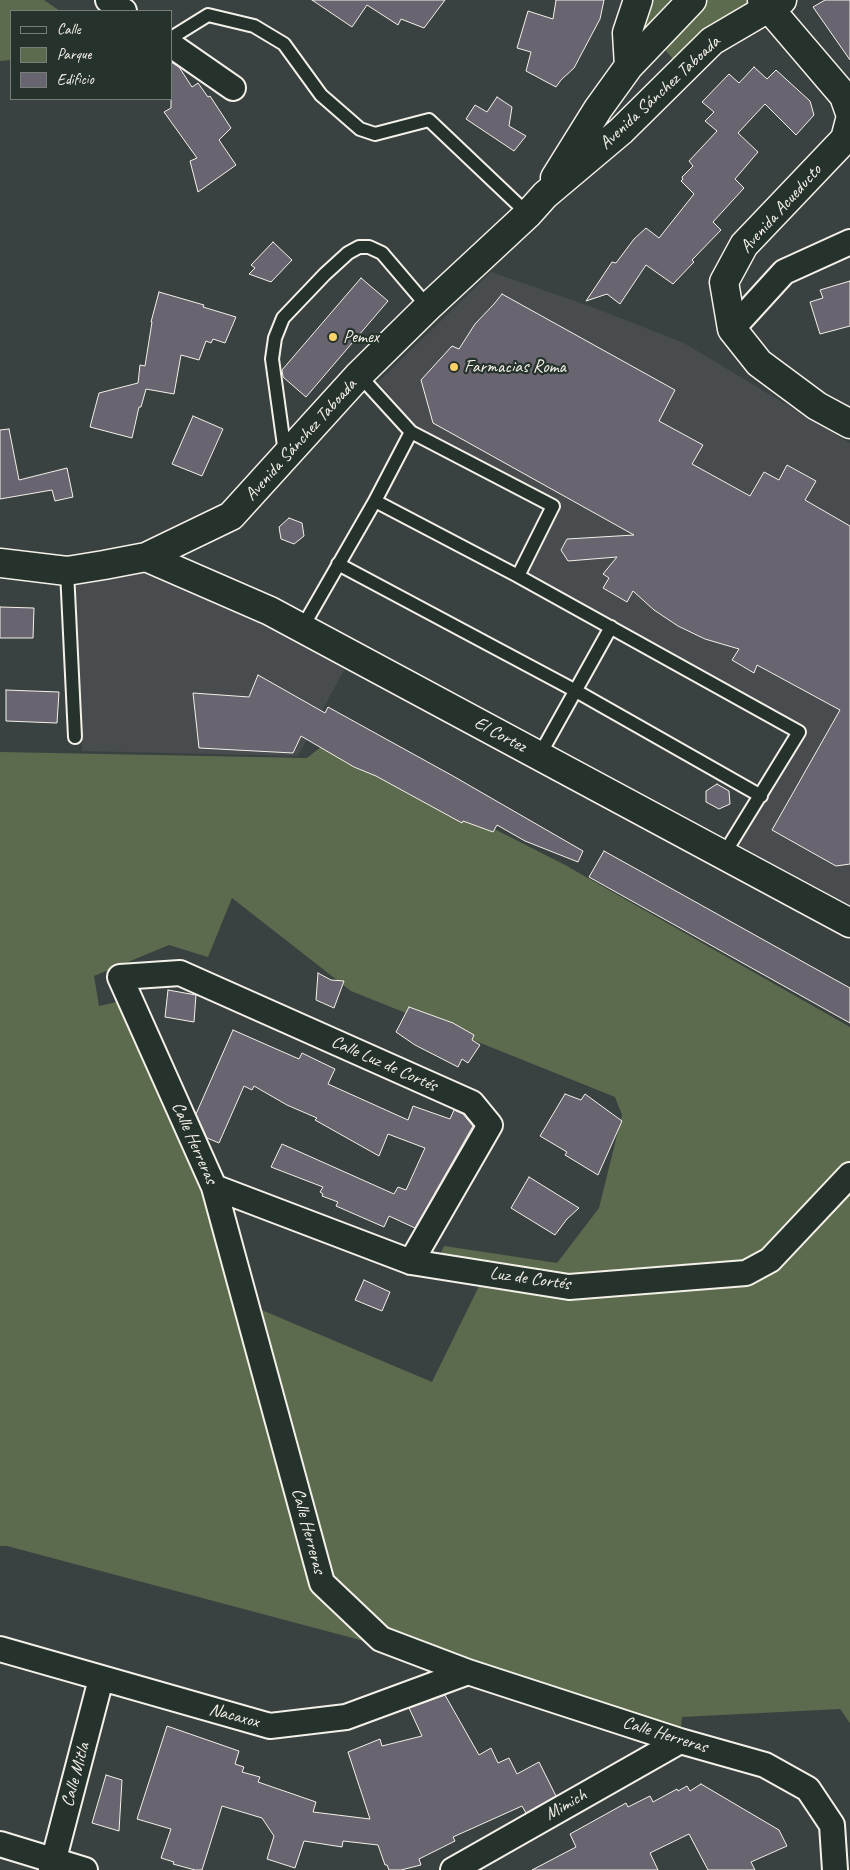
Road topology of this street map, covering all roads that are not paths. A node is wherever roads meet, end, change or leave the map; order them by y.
1 (108, 0) edge
2 (638, 0) edge
3 (692, 0) edge
4 (771, 2) edge
5 (123, 10) edge
6 (172, 37) edge
7 (172, 46) edge
8 (629, 66) junction
9 (233, 88) dead end
10 (850, 113) edge
11 (850, 120) edge
12 (536, 205) junction
13 (850, 242) edge
14 (428, 307) junction
15 (732, 330) junction
16 (359, 375) junction
17 (850, 424) edge
18 (411, 432) junction
19 (286, 457) junction
20 (375, 501) junction
21 (146, 557) junction
22 (0, 563) edge
23 (338, 564) junction
24 (67, 571) junction
25 (518, 576) junction
26 (611, 627) junction
27 (302, 628) junction
28 (576, 692) junction
29 (75, 736) dead end
30 (539, 756) junction
31 (761, 796) junction
32 (724, 854) junction
33 (850, 923) edge
34 (120, 977) joint
35 (850, 1175) edge
36 (214, 1187) junction
37 (411, 1262) junction
38 (0, 1650) edge
39 (468, 1672) junction
40 (102, 1679) junction
41 (680, 1741) junction
42 (0, 1844) edge
43 (52, 1865) edge
44 (85, 1870) edge
45 (453, 1870) edge
46 (835, 1870) edge

1 - 5 street
2 - 8 main road
3 - 8 main road, Avenida Sánchez Taboada
4 - 10 main road
4 - 12 main road, Avenida Sánchez Taboada
6 - 12 lane
7 - 9 street
8 - 12 main road, Avenida Sánchez Taboada
11 - 15 main road, Avenida Acueducto
12 - 14 main road, Avenida Sánchez Taboada
13 - 15 street
14 - 16 main road, Avenida Sánchez Taboada
14 - 19 lane
15 - 17 main road, Avenida Acueducto
16 - 18 lane
16 - 19 main road, Avenida Sánchez Taboada
18 - 20 lane
18 - 25 lane
19 - 21 main road, Avenida Sánchez Taboada
20 - 23 lane
20 - 25 lane
21 - 24 main road, Avenida Sánchez Taboada
21 - 27 main road, El Cortez
22 - 24 main road, Avenida Sánchez Taboada
23 - 27 lane
23 - 28 lane
24 - 29 lane
25 - 26 lane
26 - 28 lane
26 - 31 lane
27 - 30 main road, El Cortez
28 - 30 lane
28 - 31 lane
30 - 32 main road, El Cortez
31 - 32 lane
32 - 33 main road, El Cortez
34 - 36 street, Calle Herreras
34 - 37 street, Calle Luz de Cortés
35 - 37 street, Luz de Cortés
36 - 37 street, Luz de Cortés
36 - 39 street, Calle Herreras
38 - 40 street, Nacaxox
39 - 40 street, Nacaxox
39 - 41 street, Calle Herreras
40 - 43 street, Calle Mitla
41 - 45 street, Mimich
41 - 46 street, Calle Herreras
42 - 43 street
43 - 44 street

